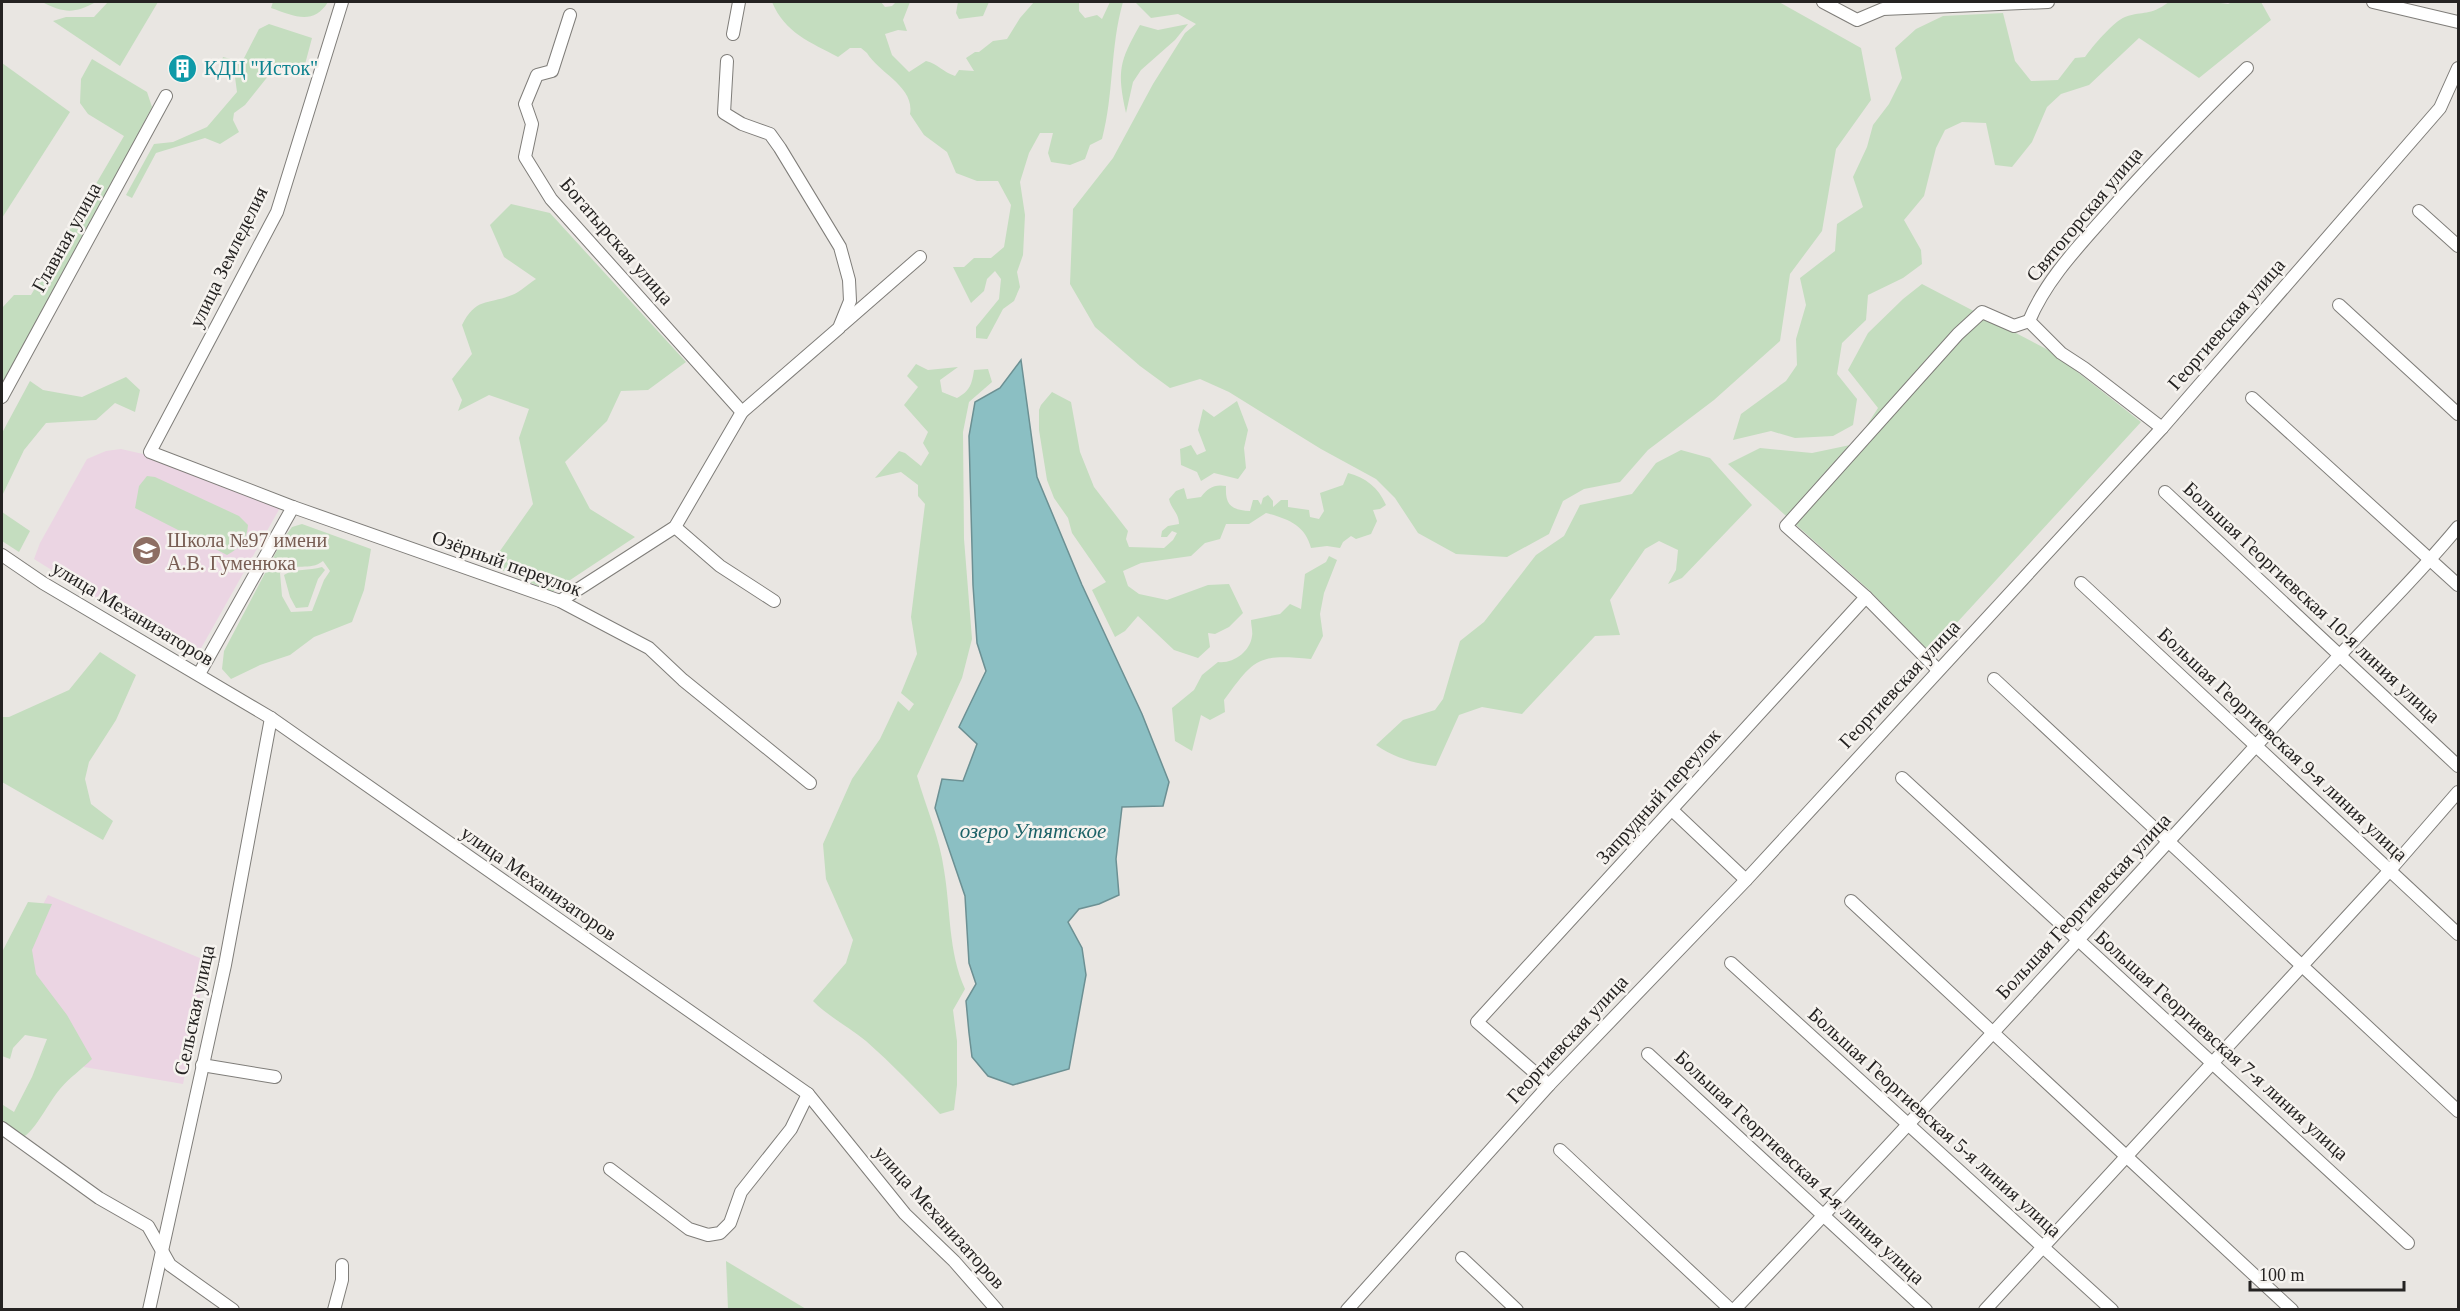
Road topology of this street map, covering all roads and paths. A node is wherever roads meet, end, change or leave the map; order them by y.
1 (342, 2) edge
2 (739, 2) edge
3 (1822, 2) edge
4 (2048, 2) edge
5 (2373, 2) edge
6 (570, 15) dead end
7 (2458, 22) edge
8 (733, 34) dead end
9 (727, 61) dead end
10 (2247, 68) dead end
11 (2458, 68) edge
12 (166, 96) dead end
13 (2419, 211) dead end
14 (2458, 246) edge
15 (920, 257) dead end
16 (2339, 305) dead end
17 (2029, 321) junction
18 (839, 328) junction
19 (2, 397) edge
20 (2252, 398) dead end
21 (742, 412) junction
22 (2458, 414) edge
23 (2162, 428) junction
24 (150, 452) joint
25 (2165, 492) dead end
26 (293, 507) junction
27 (675, 527) junction
28 (2458, 527) edge
29 (2, 555) edge
30 (2430, 561) junction
31 (2081, 583) dead end
32 (2458, 585) edge
33 (1866, 597) junction
34 (560, 601) junction
35 (774, 601) dead end
36 (2341, 654) junction
37 (1938, 670) junction
38 (199, 674) junction
39 (1994, 679) dead end
40 (271, 718) junction
41 (2256, 748) junction
42 (2458, 766) edge
43 (1902, 778) dead end
44 (810, 783) dead end
45 (2458, 792) edge
46 (1672, 810) junction
47 (2169, 841) junction
48 (2391, 869) junction
49 (1746, 880) junction
50 (1851, 901) dead end
51 (2458, 934) edge
52 (2079, 941) junction
53 (1731, 963) dead end
54 (2303, 964) junction
55 (1992, 1032) junction
56 (1648, 1054) dead end
57 (2213, 1063) junction
58 (202, 1065) junction
59 (275, 1077) dead end
60 (1549, 1085) junction
61 (808, 1094) junction
62 (2458, 1111) edge
63 (1910, 1125) junction
64 (2, 1128) edge
65 (1560, 1150) dead end
66 (2126, 1156) junction
67 (610, 1169) dead end
68 (1825, 1215) junction
69 (2408, 1243) dead end
70 (2043, 1247) junction
71 (162, 1251) junction
72 (1462, 1258) dead end
73 (342, 1265) dead end
74 (149, 1310) edge
75 (233, 1310) edge
76 (334, 1310) edge
77 (997, 1310) edge
78 (1347, 1310) edge
79 (1517, 1310) edge
80 (1733, 1310) edge
81 (1926, 1310) edge
82 (1985, 1310) edge
83 (2112, 1310) edge
84 (2292, 1310) edge

1 - 24 street, улица Земледелия
2 - 8 street
3 - 4 street
5 - 7 street
6 - 21 street, Богатырская улица
9 - 18 street
10 - 17 street, Святогорская улица
11 - 23 street, Георгиевская улица
12 - 19 street, Главная улица
13 - 14 street
15 - 18 street
16 - 22 street
17 - 23 street
17 - 33 street
18 - 21 street
20 - 30 street
21 - 27 street
23 - 37 street, Георгиевская улица
24 - 26 street, Озёрный переулок
25 - 36 street, Большая Георгиевская 10-я линия улица
26 - 34 street, Озёрный переулок
26 - 38 street
27 - 34 street
27 - 35 street
28 - 30 street, Большая Георгиевская улица
29 - 38 street, улица Механизаторов
30 - 32 street
30 - 36 street, Большая Георгиевская улица
31 - 41 street, Большая Георгиевская 9-я линия улица
33 - 37 street
33 - 46 street, Запрудный переулок
34 - 44 street, Озёрный переулок
36 - 41 street, Большая Георгиевская улица
36 - 42 street, Большая Георгиевская 10-я линия улица
37 - 49 street, Георгиевская улица
38 - 40 street, улица Механизаторов
39 - 47 street
40 - 58 street, Сельская улица
40 - 61 street, улица Механизаторов
41 - 47 street, Большая Георгиевская улица
41 - 48 street, Большая Георгиевская 9-я линия улица
43 - 52 street, Большая Георгиевская 7-я линия улица
45 - 48 street
46 - 49 street
46 - 60 street, Запрудный переулок
47 - 52 street, Большая Георгиевская улица
47 - 54 street
48 - 51 street, Большая Георгиевская 9-я линия улица
48 - 54 street
49 - 60 street, Георгиевская улица
50 - 55 street
52 - 55 street, Большая Георгиевская улица
52 - 57 street, Большая Георгиевская 7-я линия улица
53 - 63 street, Большая Георгиевская 5-я линия улица
54 - 57 street
54 - 62 street
55 - 63 street, Большая Георгиевская улица
55 - 66 street
56 - 68 street, Большая Георгиевская 4-я линия улица
57 - 66 street
57 - 69 street, Большая Георгиевская 7-я линия улица
58 - 59 street
58 - 71 street, Сельская улица
60 - 78 street, Георгиевская улица
61 - 67 street
61 - 77 street, улица Механизаторов
63 - 68 street, Большая Георгиевская улица
63 - 70 street, Большая Георгиевская 5-я линия улица
64 - 71 street
65 - 80 street
66 - 70 street
66 - 84 street
68 - 80 street, Большая Георгиевская улица
68 - 81 street, Большая Георгиевская 4-я линия улица
70 - 82 street
70 - 83 street, Большая Георгиевская 5-я линия улица
71 - 74 street, Сельская улица
71 - 75 street
72 - 79 street
73 - 76 street

